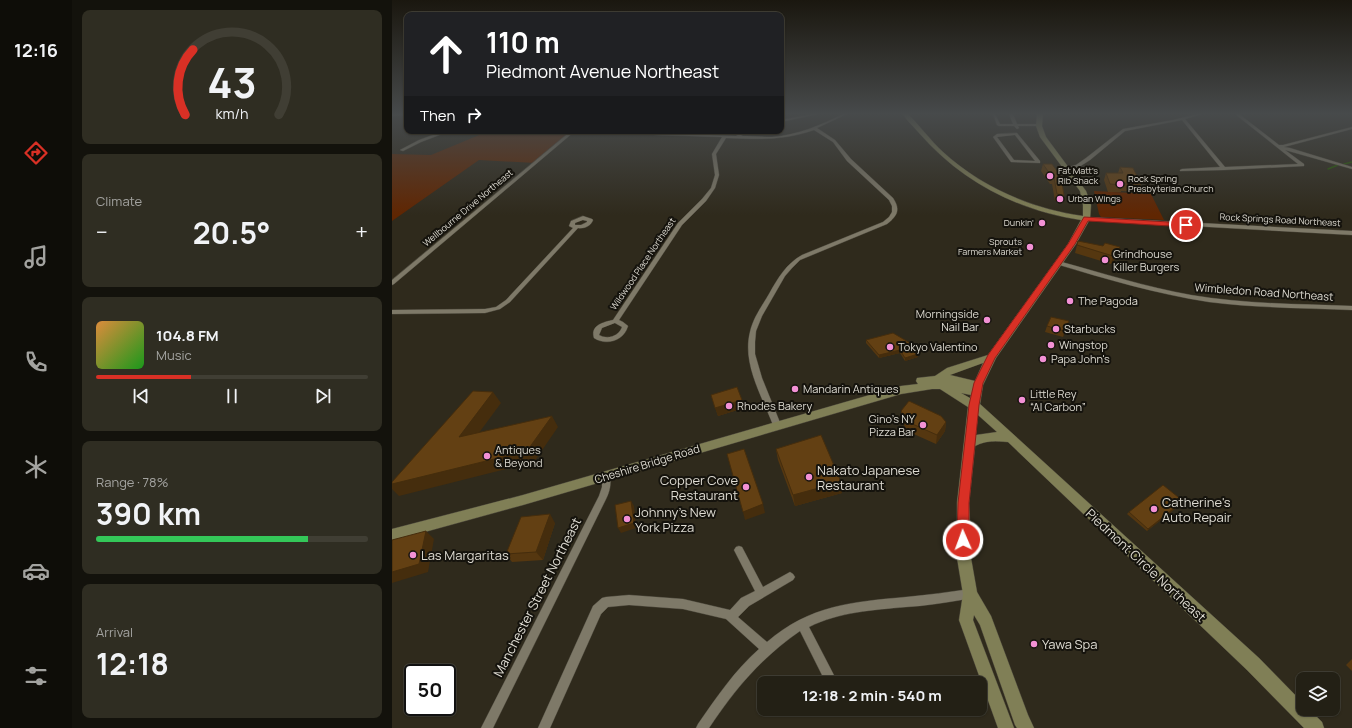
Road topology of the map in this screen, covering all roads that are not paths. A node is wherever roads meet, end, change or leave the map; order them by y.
1 (406, 148) edge
2 (553, 148) edge
3 (718, 148) edge
4 (839, 148) edge
5 (936, 148) edge
6 (1003, 148) edge
7 (1027, 148) edge
8 (1050, 148) edge
9 (1102, 148) edge
10 (1207, 148) edge
11 (1280, 148) edge
12 (1284, 148) edge
13 (402, 150) dead end
14 (1067, 168) junction
15 (1352, 168) edge
16 (1224, 169) junction
17 (1182, 170) dead end
18 (1086, 219) junction
19 (576, 227) dead end
20 (1352, 233) edge
21 (1058, 263) junction
22 (392, 283) edge
23 (1352, 308) edge
24 (392, 312) edge
25 (615, 321) dead end
26 (991, 357) junction
27 (940, 382) junction
28 (977, 389) junction
29 (974, 405) junction
30 (777, 425) junction
31 (1010, 438) junction
32 (970, 443) junction
33 (606, 476) junction
34 (392, 535) edge
35 (740, 550) dead end
36 (790, 577) dead end
37 (761, 593) junction
38 (970, 594) junction
39 (731, 617) junction
40 (802, 624) junction
41 (767, 648) junction
42 (828, 676) edge
43 (486, 728) edge
44 (544, 728) edge
45 (702, 728) edge
46 (1006, 728) edge
47 (1026, 728) edge
48 (1316, 728) edge

1 - 13 street
2 - 22 street, Wellbourne Drive Northeast
3 - 25 street, Wildwood Place Northeast
4 - 30 street
5 - 18 main road, Rock Springs Road Northeast
6 - 7 street
8 - 14 main road
9 - 14 street
10 - 16 street
11 - 16 street
12 - 15 street
14 - 18 main road
16 - 17 street
18 - 20 street, Rock Springs Road Northeast
18 - 21 main road
19 - 24 street
21 - 23 street, Wimbledon Road Northeast
21 - 26 main road
26 - 27 main road
26 - 28 main road
27 - 28 main road
27 - 29 main road, Piedmont Circle Northeast
27 - 30 main road, Cheshire Bridge Road
28 - 29 main road
29 - 31 main road, Piedmont Circle Northeast
29 - 32 main road
30 - 33 main road, Cheshire Bridge Road
31 - 32 main road
31 - 48 main road, Piedmont Circle Northeast
32 - 38 main road
33 - 34 main road, Cheshire Bridge Road
33 - 43 street, Manchester Street Northeast
35 - 37 street
36 - 37 street
37 - 39 street
38 - 40 street
38 - 46 main road
38 - 47 main road
39 - 41 street
39 - 44 street
40 - 41 street
40 - 42 street
41 - 45 street

